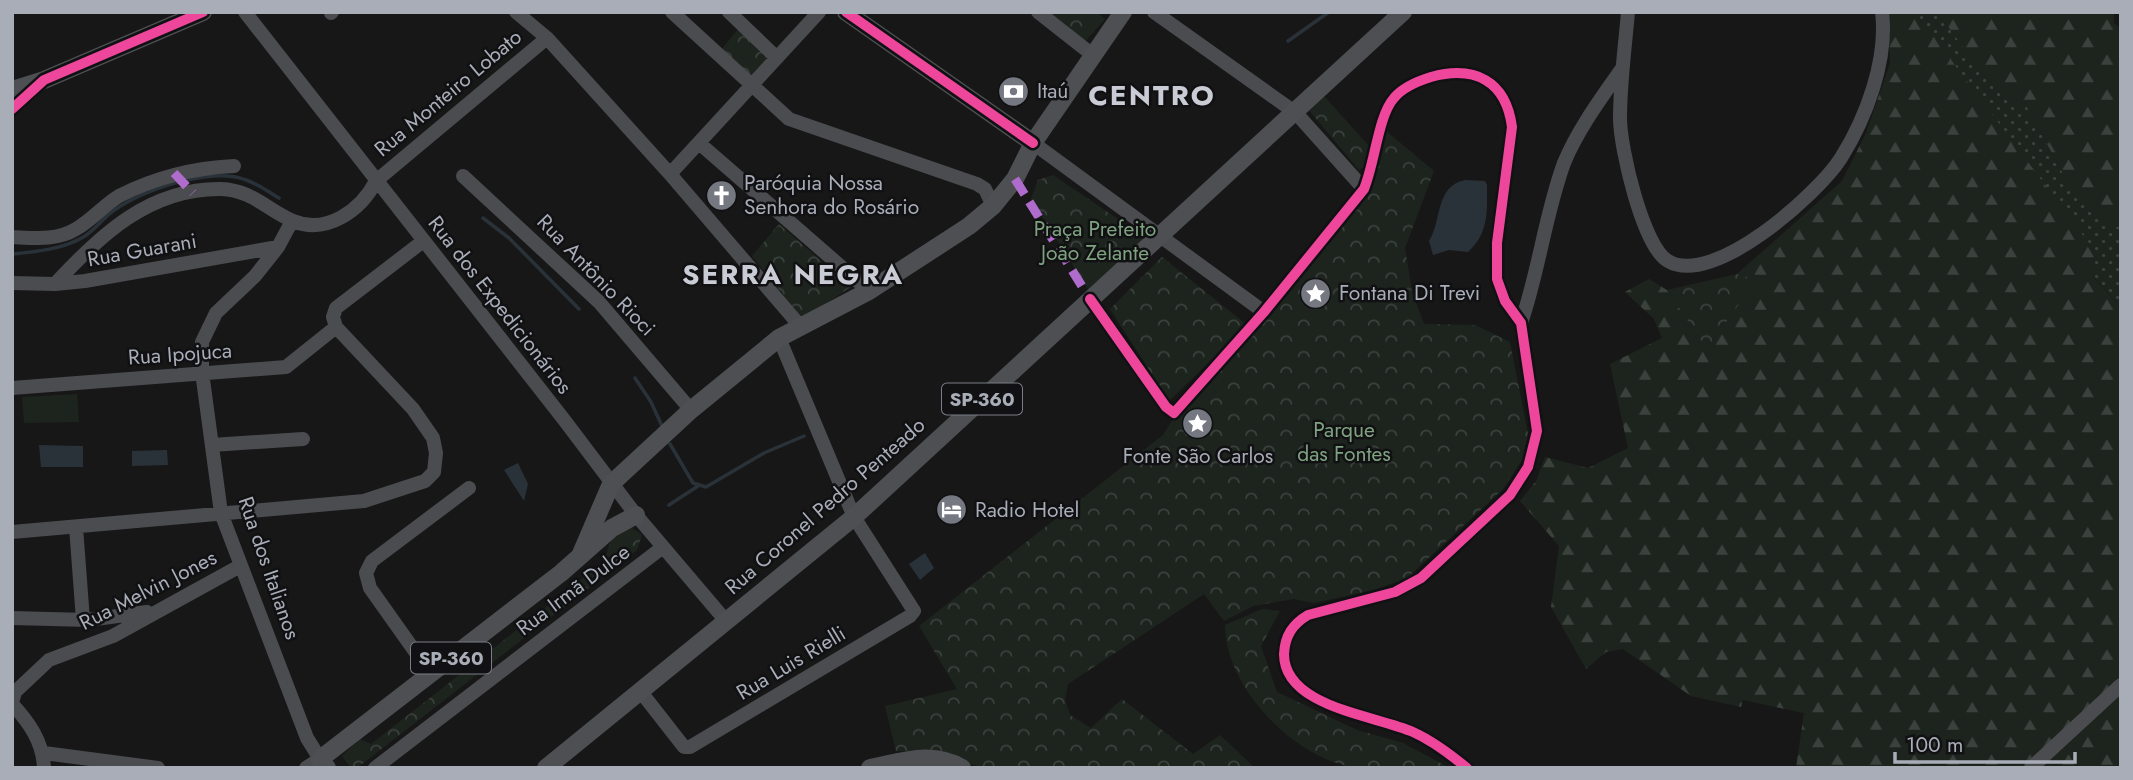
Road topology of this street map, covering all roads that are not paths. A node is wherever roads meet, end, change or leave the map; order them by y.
1 (203, 12) edge
2 (245, 12) edge
3 (516, 12) edge
4 (673, 12) edge
5 (729, 12) edge
6 (819, 12) edge
7 (846, 12) edge
8 (1038, 12) edge
9 (1123, 12) edge
10 (1154, 12) edge
11 (1403, 12) edge
12 (1629, 12) edge
13 (1882, 12) edge
14 (547, 38) junction
15 (1094, 56) junction
16 (776, 57) junction
17 (1624, 66) junction
18 (44, 80) junction
19 (751, 87) junction
20 (12, 90) edge
21 (12, 109) edge
22 (1296, 113) junction
23 (699, 143) junction
24 (1033, 143) junction
25 (234, 166) dead end
26 (670, 174) junction
27 (175, 175) junction
28 (463, 176) dead end
29 (376, 181) junction
30 (1364, 189) junction
31 (191, 190) junction
32 (993, 206) junction
33 (292, 221) junction
34 (1160, 235) junction
35 (12, 237) edge
36 (422, 242) junction
37 (278, 247) junction
38 (12, 283) edge
39 (55, 284) junction
40 (869, 291) junction
41 (1090, 299) junction
42 (1264, 312) junction
43 (1521, 323) junction
44 (336, 327) junction
45 (801, 327) junction
46 (779, 338) junction
47 (202, 372) junction
48 (12, 388) edge
49 (691, 410) junction
50 (303, 439) dead end
51 (212, 445) junction
52 (611, 484) junction
53 (469, 488) dead end
54 (222, 513) junction
55 (636, 515) junction
56 (854, 517) junction
57 (76, 527) junction
58 (12, 531) edge
59 (663, 547) junction
60 (580, 556) junction
61 (240, 566) junction
62 (156, 611) junction
63 (12, 618) edge
64 (83, 620) junction
65 (726, 621) junction
66 (431, 674) junction
67 (2121, 685) edge
68 (641, 692) junction
69 (12, 703) edge
70 (44, 761) edge
71 (318, 765) edge
72 (151, 767) edge
73 (375, 768) edge
74 (545, 768) edge
75 (870, 768) edge
76 (962, 768) edge
77 (1467, 768) edge
78 (2031, 768) edge

1 - 18 main road
2 - 29 street, Rua dos Expedicionários
3 - 14 street
4 - 19 street
5 - 16 street
6 - 16 street
7 - 24 main road
8 - 15 street
9 - 15 main road, SP-360
10 - 22 street
11 - 22 main road, Rua Coronel Pedro Penteado / SP-360
12 - 17 street
13 - 17 street
14 - 26 street
14 - 29 street, Rua Monteiro Lobato
15 - 24 main road, SP-360
16 - 19 street
17 - 43 street
18 - 20 main road
18 - 21 street
19 - 23 street
19 - 32 street
22 - 30 street
22 - 34 main road, Rua Coronel Pedro Penteado / SP-360
23 - 26 street
23 - 40 street
24 - 32 main road, SP-360
24 - 34 street
25 - 27 street
26 - 45 street
27 - 31 street
27 - 35 street
28 - 49 street, Rua Antônio Rioci
29 - 33 street, Rua Monteiro Lobato
29 - 36 street, Rua dos Expedicionários
30 - 42 street
30 - 43 street
31 - 33 street
31 - 39 street
32 - 40 main road, SP-360
33 - 37 street, Rua dos Italianos
34 - 41 main road, Rua Coronel Pedro Penteado / SP-360
34 - 42 street
36 - 44 street
36 - 52 street, Rua dos Expedicionários
37 - 39 street, Rua Guarani
37 - 47 street, Rua dos Italianos
38 - 39 street, Rua Guarani
40 - 45 main road, SP-360
41 - 42 street
41 - 56 main road, Rua Coronel Pedro Penteado / SP-360
43 - 77 street
44 - 47 street, Rua Ipojuca
44 - 54 street
45 - 46 main road, SP-360
46 - 49 main road, SP-360
46 - 56 street
47 - 48 street, Rua Ipojuca
47 - 51 street, Rua dos Italianos
49 - 52 main road, SP-360
50 - 51 street
51 - 54 street, Rua dos Italianos
52 - 55 street, Rua dos Expedicionários
52 - 60 main road, SP-360
53 - 66 street
54 - 57 street
54 - 61 street, Rua dos Italianos
55 - 59 street, Rua dos Expedicionários
55 - 60 main road
56 - 65 main road, Rua Coronel Pedro Penteado / SP-360
56 - 68 street, Rua Luis Rielli
57 - 58 street
57 - 64 street
59 - 65 street, Rua dos Expedicionários
59 - 73 street, Rua Irmã Dulce
60 - 66 main road, SP-360
61 - 62 street, Rua Melvin Jones
61 - 71 street, Rua dos Italianos
62 - 64 street
62 - 69 street, Rua Melvin Jones
63 - 64 street
65 - 68 main road, Rua Coronel Pedro Penteado / SP-360
66 - 71 main road, SP-360
67 - 78 street
68 - 74 main road, Rua Coronel Pedro Penteado / SP-360
69 - 70 street
70 - 72 street
75 - 76 main road

